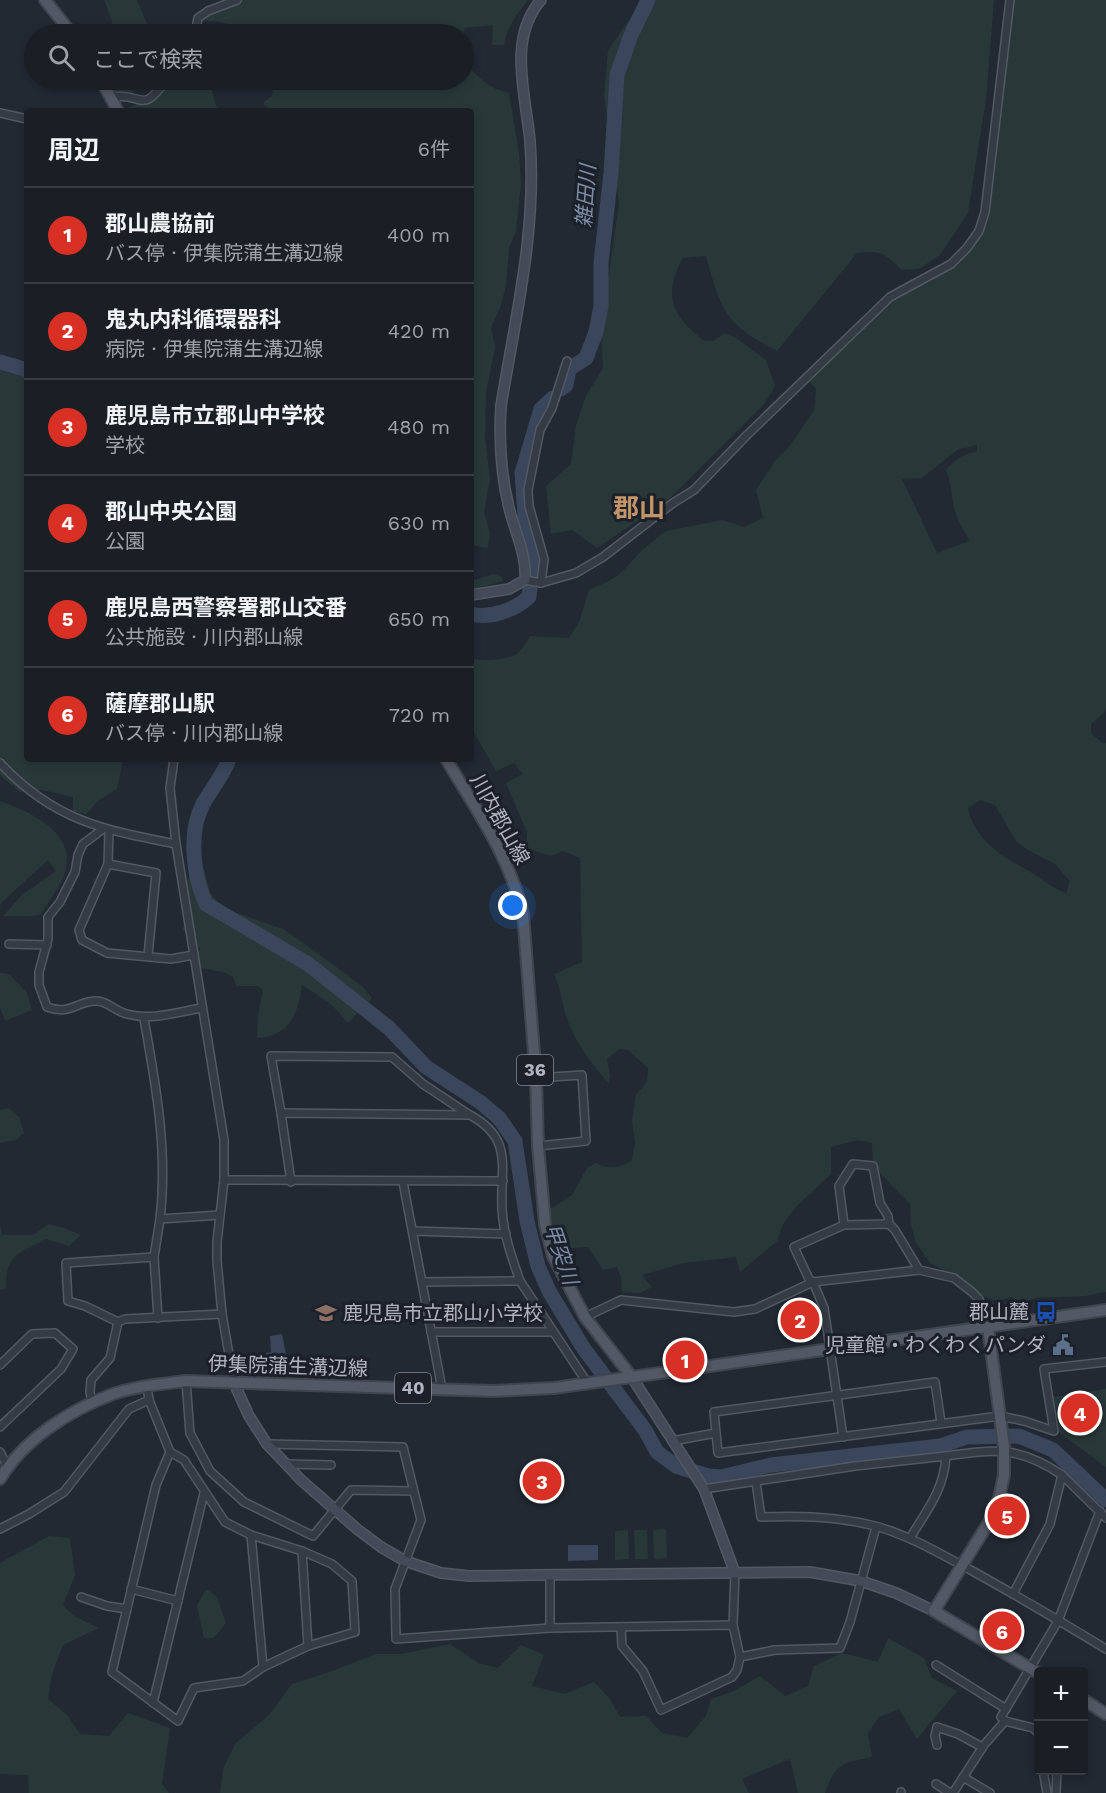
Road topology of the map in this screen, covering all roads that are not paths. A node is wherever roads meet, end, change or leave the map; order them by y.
1 (45, 0) edge
2 (237, 0) edge
3 (541, 0) edge
4 (1010, 0) edge
5 (64, 24) edge
6 (197, 24) edge
7 (107, 90) edge
8 (159, 90) edge
9 (110, 96) junction
10 (116, 108) edge
11 (0, 113) edge
12 (24, 118) edge
13 (567, 361) dead end
14 (525, 580) junction
15 (541, 583) junction
16 (474, 595) edge
17 (174, 762) edge
18 (448, 762) edge
19 (0, 763) edge
20 (106, 830) junction
21 (176, 844) junction
22 (108, 864) junction
23 (9, 944) dead end
24 (47, 945) junction
25 (194, 955) junction
26 (148, 956) junction
27 (202, 1008) junction
28 (144, 1019) junction
29 (536, 1078) junction
30 (281, 1113) junction
31 (470, 1115) junction
32 (538, 1146) junction
33 (224, 1180) junction
34 (503, 1181) junction
35 (291, 1182) junction
36 (403, 1182) junction
37 (220, 1215) junction
38 (160, 1219) junction
39 (889, 1224) junction
40 (844, 1225) junction
41 (413, 1231) junction
42 (506, 1234) junction
43 (154, 1257) junction
44 (919, 1270) junction
45 (520, 1281) junction
46 (423, 1282) junction
47 (813, 1282) junction
48 (1106, 1310) edge
49 (222, 1314) junction
50 (585, 1317) junction
51 (158, 1318) junction
52 (118, 1322) junction
53 (988, 1327) junction
54 (431, 1332) junction
55 (553, 1332) junction
56 (830, 1349) junction
57 (1106, 1362) edge
58 (0, 1365) edge
59 (631, 1376) junction
60 (186, 1381) junction
61 (234, 1383) junction
62 (590, 1383) junction
63 (147, 1386) junction
64 (442, 1389) junction
65 (837, 1396) junction
66 (149, 1400) junction
67 (92, 1404) junction
68 (1000, 1419) junction
69 (941, 1423) junction
70 (0, 1427) edge
71 (716, 1433) junction
72 (843, 1437) junction
73 (672, 1441) junction
74 (267, 1444) junction
75 (1005, 1449) junction
76 (0, 1452) edge
77 (170, 1452) junction
78 (946, 1456) junction
79 (286, 1464) junction
80 (331, 1465) dead end
81 (7, 1466) junction
82 (1062, 1475) junction
83 (0, 1479) edge
84 (756, 1482) junction
85 (704, 1489) junction
86 (412, 1491) junction
87 (204, 1493) junction
88 (336, 1510) junction
89 (1100, 1511) junction
90 (1106, 1518) edge
91 (876, 1527) junction
92 (0, 1529) edge
93 (251, 1535) junction
94 (910, 1538) junction
95 (302, 1551) junction
96 (405, 1561) junction
97 (963, 1566) junction
98 (735, 1573) junction
99 (550, 1575) junction
100 (861, 1581) junction
101 (131, 1589) junction
102 (1013, 1594) junction
103 (81, 1596) dead end
104 (178, 1601) junction
105 (127, 1609) junction
106 (934, 1611) junction
107 (1058, 1620) junction
108 (733, 1625) junction
109 (621, 1627) junction
110 (550, 1628) junction
111 (308, 1646) junction
112 (1106, 1649) edge
113 (740, 1657) junction
114 (936, 1665) dead end
115 (263, 1667) junction
116 (1036, 1667) edge
117 (1034, 1671) edge
118 (153, 1703) junction
119 (1088, 1703) edge
120 (1006, 1709) junction
121 (1106, 1714) edge
122 (1005, 1721) junction
123 (1034, 1729) edge
124 (937, 1745) dead end
125 (982, 1747) junction
126 (1043, 1775) edge
127 (1057, 1775) edge
128 (963, 1777) junction
129 (936, 1784) dead end
130 (952, 1793) edge
131 (990, 1793) edge
132 (1047, 1793) edge
133 (1056, 1793) edge

1 - 5 main road
2 - 6 street
3 - 14 street
4 - 15 street
7 - 9 main road
8 - 9 street
9 - 10 main road
11 - 12 street
13 - 15 street
14 - 15 street
14 - 16 street
17 - 21 street
18 - 29 main road, 川内郡山線 / 36
19 - 20 street
20 - 21 street
20 - 22 street
20 - 24 street
21 - 25 street
22 - 26 street
22 - 26 street
23 - 24 street
24 - 28 street
25 - 26 street
25 - 27 street
27 - 28 street
27 - 33 street
28 - 38 street
29 - 32 main road, 川内郡山線 / 36
29 - 32 street
30 - 31 street
30 - 31 street
30 - 35 street
31 - 34 street
32 - 50 main road, 川内郡山線 / 36
33 - 35 street
33 - 37 street
34 - 36 street
34 - 42 street
35 - 36 street
36 - 41 street
37 - 38 street
37 - 49 street
38 - 43 street
39 - 40 street
39 - 40 street
39 - 44 street
40 - 47 street
41 - 42 street
41 - 46 street
42 - 45 street
43 - 51 street
43 - 52 street
44 - 47 street
44 - 53 street
45 - 46 street
45 - 55 street
46 - 54 street
47 - 50 street
47 - 56 street
48 - 53 main road, 伊集院蒲生溝辺線 / 40
49 - 51 street
49 - 61 street
50 - 59 main road, 川内郡山線 / 36
51 - 52 street
52 - 67 street
53 - 56 main road, 伊集院蒲生溝辺線 / 40
53 - 68 main road
54 - 55 street
54 - 64 street
55 - 62 street
56 - 59 main road, 伊集院蒲生溝辺線 / 40
56 - 65 street
57 - 68 street
58 - 70 street
59 - 62 main road, 伊集院蒲生溝辺線 / 40
59 - 73 street
60 - 61 main road, 伊集院蒲生溝辺線 / 40
60 - 63 main road, 伊集院蒲生溝辺線 / 40
60 - 88 street
61 - 64 main road, 伊集院蒲生溝辺線 / 40
61 - 74 street
62 - 64 main road, 伊集院蒲生溝辺線 / 40
63 - 66 street
63 - 67 main road, 伊集院蒲生溝辺線 / 40
65 - 69 street
65 - 71 street
65 - 72 street
66 - 77 street
66 - 92 street
67 - 81 main road, 伊集院蒲生溝辺線 / 40
68 - 69 street
68 - 75 main road
69 - 72 street
71 - 72 street
71 - 73 street
73 - 85 street
74 - 79 street
74 - 86 street
75 - 78 street
75 - 82 street
75 - 97 main road
76 - 81 street
77 - 87 street
77 - 101 street
78 - 84 street
78 - 94 street
79 - 80 street
79 - 88 street
81 - 83 main road, 伊集院蒲生溝辺線 / 40
82 - 89 street
82 - 102 street
84 - 85 street
84 - 91 street
85 - 98 street
86 - 88 street
86 - 96 street
87 - 93 street
87 - 104 street
88 - 96 street
89 - 90 street
89 - 107 street
91 - 94 street
91 - 100 street
93 - 95 street
93 - 115 street
94 - 97 street
95 - 111 street
95 - 111 street
96 - 99 street
96 - 110 street
97 - 102 street
97 - 106 main road
98 - 99 street
98 - 100 street
98 - 108 street
99 - 110 street
100 - 106 street
100 - 113 street
101 - 104 street
101 - 105 street
102 - 107 street
103 - 105 street
104 - 118 street
105 - 118 street
106 - 117 main road
107 - 112 street
107 - 116 street
108 - 109 street
108 - 113 street
109 - 110 street
109 - 113 street
111 - 115 street
114 - 120 street
115 - 118 street
117 - 120 street
119 - 121 main road
120 - 122 street
122 - 123 street
122 - 125 street
124 - 125 street
125 - 128 street
126 - 132 street
127 - 133 street
128 - 130 street
128 - 131 street
129 - 130 street

